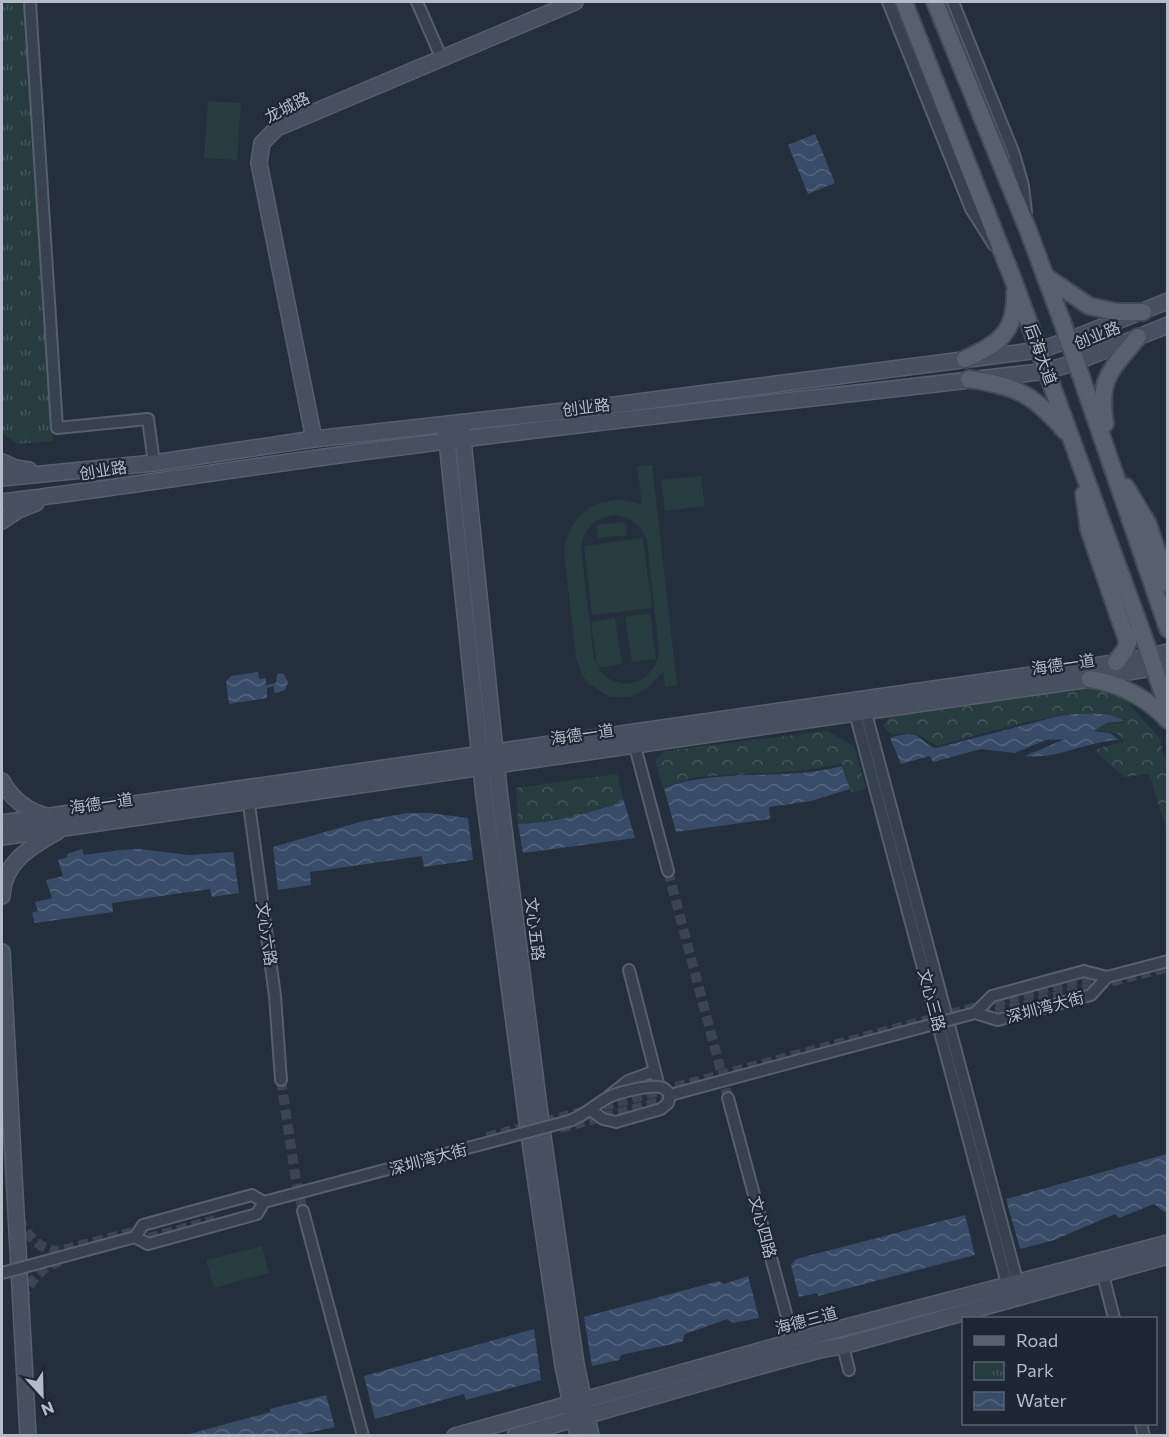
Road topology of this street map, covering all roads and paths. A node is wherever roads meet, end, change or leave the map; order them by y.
1 (30, 2) edge
2 (417, 2) edge
3 (575, 2) edge
4 (888, 2) edge
5 (904, 2) edge
6 (935, 2) edge
7 (953, 2) edge
8 (442, 59) junction
9 (1028, 230) junction
10 (1007, 264) junction
11 (1045, 276) junction
12 (1014, 282) junction
13 (1167, 301) edge
14 (1143, 312) junction
15 (1167, 325) edge
16 (1138, 338) junction
17 (1068, 340) junction
18 (1039, 350) junction
19 (964, 359) junction
20 (1076, 362) junction
21 (1047, 371) junction
22 (969, 379) junction
23 (462, 424) junction
24 (445, 425) junction
25 (314, 440) junction
26 (464, 440) junction
27 (447, 441) junction
28 (1073, 441) junction
29 (2, 462) edge
30 (154, 462) junction
31 (1080, 464) junction
32 (1112, 466) junction
33 (56, 472) junction
34 (2, 478) edge
35 (156, 480) junction
36 (61, 495) junction
37 (2, 502) edge
38 (2, 521) edge
39 (1150, 578) junction
40 (1167, 584) edge
41 (1130, 598) junction
42 (1167, 608) edge
43 (1167, 629) edge
44 (1128, 644) junction
45 (1167, 652) edge
46 (1116, 662) junction
47 (1157, 663) edge
48 (1090, 679) junction
49 (859, 705) junction
50 (1167, 709) edge
51 (1167, 720) edge
52 (633, 738) junction
53 (488, 760) junction
54 (2, 781) edge
55 (248, 794) junction
56 (49, 817) junction
57 (2, 823) edge
58 (78, 825) junction
59 (2, 837) edge
60 (668, 872) tunnel mouth
61 (2, 896) edge
62 (2, 952) edge
63 (1167, 961) edge
64 (629, 970) dead end
65 (1107, 977) junction
66 (975, 1013) junction
67 (657, 1079) junction
68 (281, 1080) tunnel mouth
69 (612, 1094) junction
70 (670, 1095) junction
71 (728, 1098) tunnel mouth
72 (591, 1110) junction
73 (264, 1202) junction
74 (303, 1211) tunnel mouth
75 (135, 1237) junction
76 (1167, 1243) edge
77 (1167, 1256) edge
78 (2, 1273) edge
79 (1103, 1275) junction
80 (1015, 1292) junction
81 (1114, 1317) edge
82 (843, 1346) junction
83 (795, 1348) junction
84 (849, 1370) dead end
85 (579, 1410) junction
86 (28, 1436) edge
87 (363, 1436) edge
88 (455, 1436) edge
89 (515, 1436) edge
90 (578, 1436) edge
91 (591, 1436) edge

1 - 30 street
2 - 8 street
3 - 8 main road, 龙城路
4 - 10 street
5 - 10 main road, 后海大道
6 - 9 main road, 后海大道
7 - 9 street
8 - 25 main road, 龙城路
9 - 11 main road, 后海大道
10 - 12 main road, 后海大道
11 - 14 main road
11 - 17 main road, 后海大道
12 - 18 main road, 后海大道
12 - 19 main road
13 - 14 main road, 创业路
14 - 17 main road, 创业路
15 - 16 main road, 创业路
16 - 20 main road, 创业路
16 - 32 main road
17 - 18 main road, 创业路
17 - 20 main road, 后海大道
18 - 19 main road, 创业路
18 - 21 main road, 后海大道
19 - 23 main road, 创业路
20 - 21 main road, 创业路
20 - 32 main road, 后海大道
21 - 22 main road, 创业路
21 - 28 main road, 后海大道
22 - 26 main road, 创业路
22 - 28 main road
23 - 24 main road, 创业路
23 - 26 main road, 文心五路
24 - 25 main road, 创业路
24 - 27 main road, 文心五路
25 - 30 main road, 创业路
26 - 27 main road, 创业路
26 - 53 main road, 文心五路
27 - 35 main road, 创业路
27 - 53 main road, 文心五路
28 - 31 main road, 后海大道
29 - 33 main road
30 - 33 main road, 创业路
30 - 35 main road
31 - 41 main road, 后海大道
31 - 44 main road
32 - 39 main road, 后海大道
32 - 40 main road
33 - 34 main road, 创业路
35 - 36 main road, 创业路
36 - 37 main road, 创业路
36 - 38 main road
39 - 42 main road
39 - 43 main road, 后海大道
41 - 44 main road
41 - 47 main road, 后海大道
44 - 46 main road
45 - 47 main road, 海德一道
46 - 47 main road, 海德一道
46 - 49 main road, 海德一道
47 - 48 main road, 海德一道
47 - 50 main road, 后海大道
48 - 49 main road, 海德一道
48 - 51 main road
49 - 52 main road, 海德一道
49 - 80 street, 文心三路
52 - 53 main road, 海德一道
52 - 60 street
53 - 55 main road, 海德一道
53 - 85 main road, 文心五路
54 - 56 main road
55 - 56 main road, 海德一道
55 - 58 main road, 海德一道
55 - 68 street, 文心六路
56 - 57 main road, 海德一道
58 - 59 main road, 海德一道
58 - 61 main road
62 - 86 main road
63 - 65 street, 深圳湾大街, bridge
64 - 67 street
65 - 66 street, 深圳湾大街, bridge
65 - 66 street, 深圳湾大街, bridge
66 - 70 street, 深圳湾大街, bridge
67 - 69 street, 深圳湾大街, bridge
67 - 69 street
67 - 70 street, bridge
69 - 72 street, 深圳湾大街, bridge
70 - 72 street, 深圳湾大街, bridge
71 - 83 street, 文心四路
72 - 73 street, 深圳湾大街, bridge
73 - 75 street, 深圳湾大街, bridge
73 - 75 street, 深圳湾大街, bridge
74 - 87 street
75 - 78 street, 深圳湾大街, bridge
76 - 80 main road, 海德三道
77 - 79 main road, 海德三道
79 - 80 main road, 海德三道
79 - 81 street
80 - 82 main road, 海德三道
80 - 83 main road, 海德三道
82 - 83 main road, 海德三道
82 - 84 street
83 - 85 main road, 海德三道
85 - 88 main road, 海德三道
85 - 89 main road, 海德三道
85 - 90 main road, 文心五路
85 - 91 main road, 文心五路

